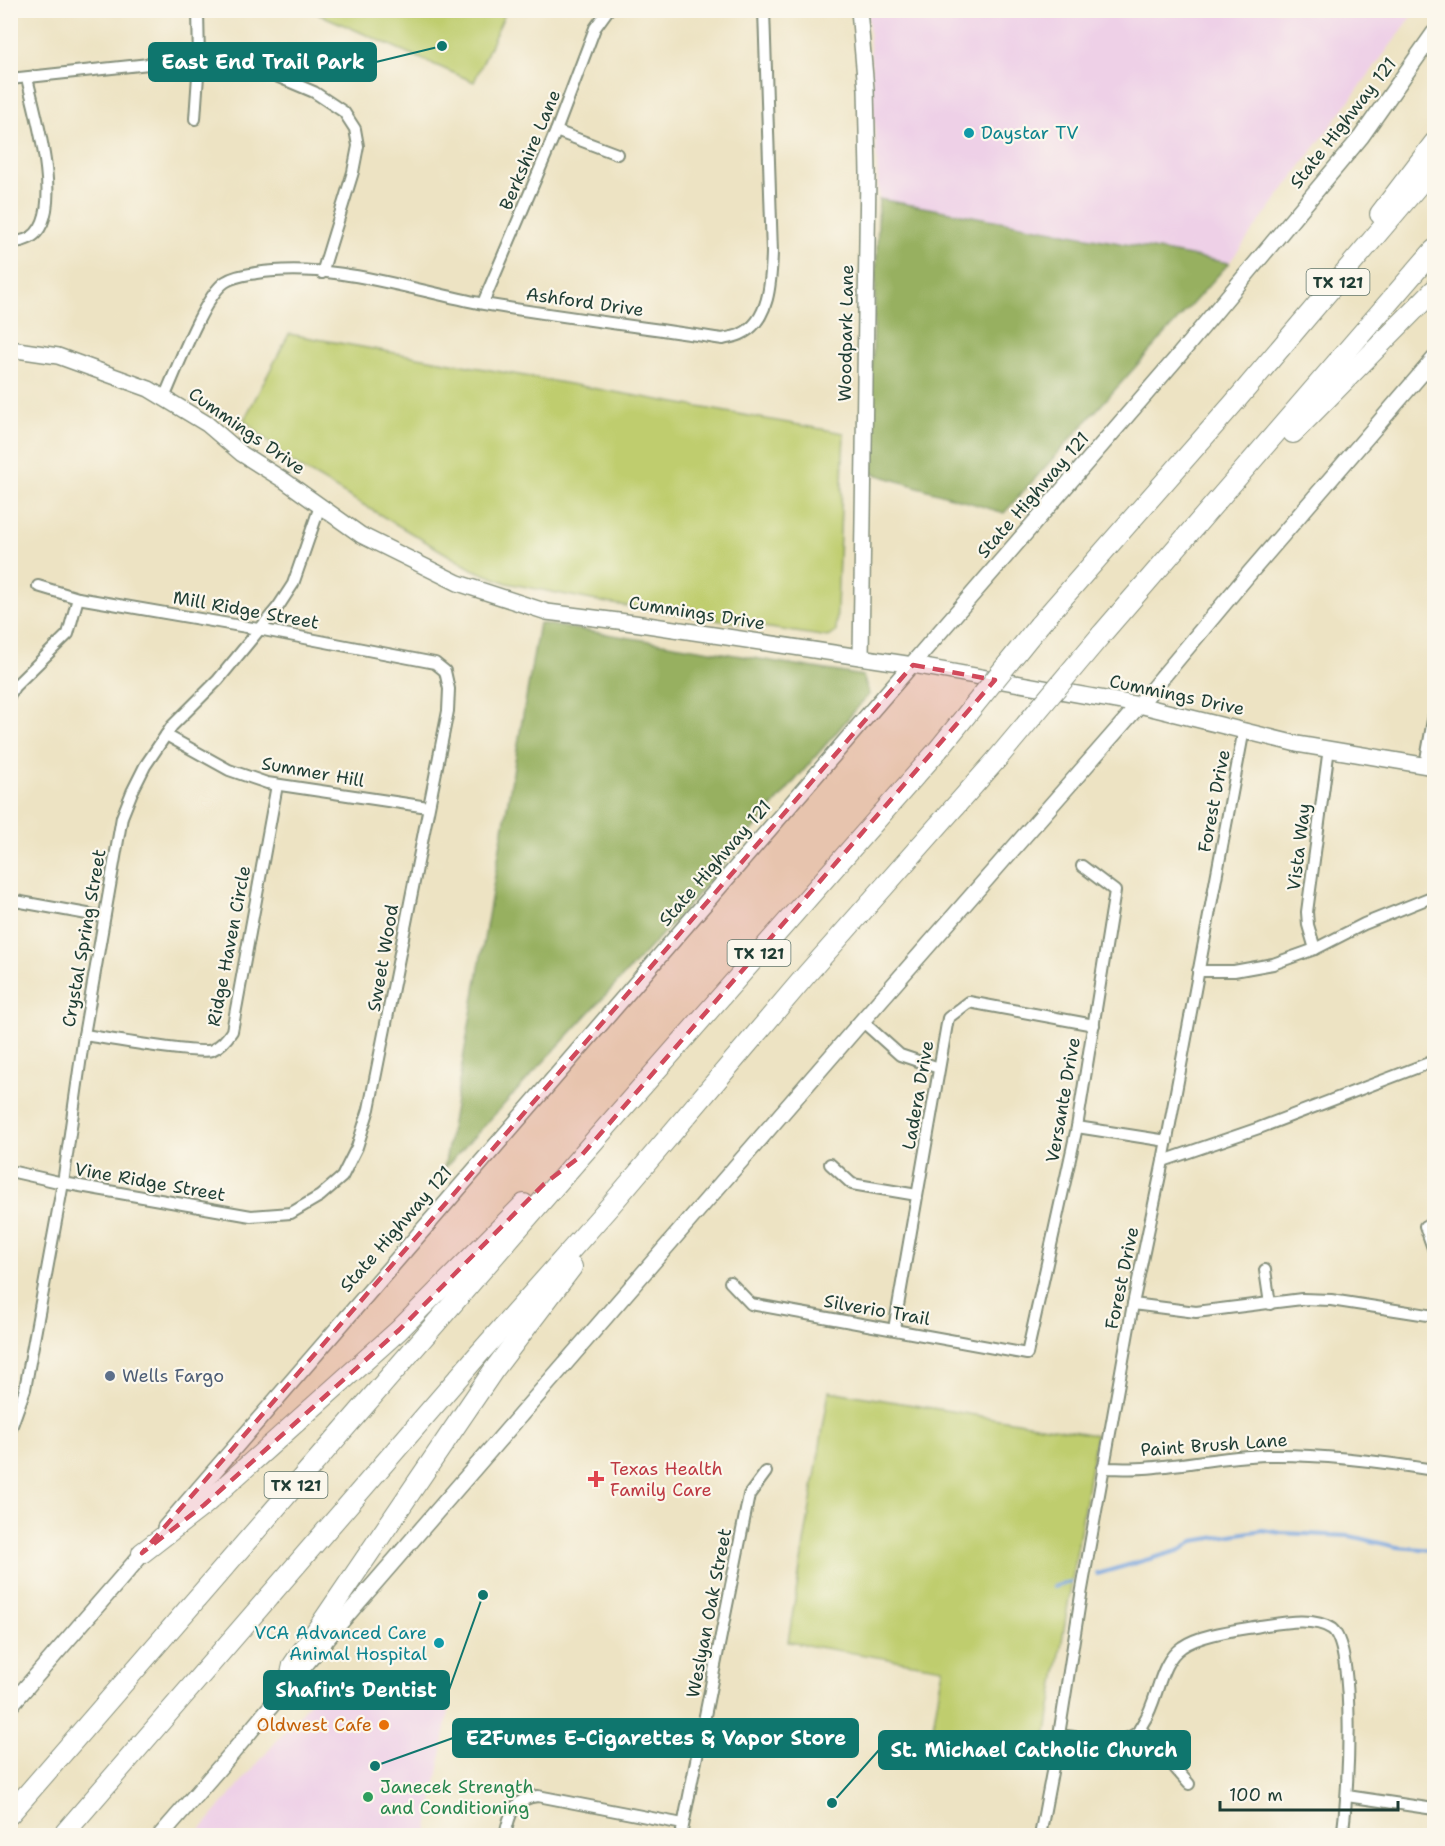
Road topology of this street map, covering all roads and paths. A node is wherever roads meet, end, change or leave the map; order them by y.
1 (198, 10) edge
2 (608, 10) edge
3 (764, 10) edge
4 (859, 10) edge
5 (1434, 33) edge
6 (199, 61) junction
7 (27, 78) junction
8 (10, 80) edge
9 (195, 119) dead end
10 (556, 131) junction
11 (1434, 143) edge
12 (617, 154) dead end
13 (1434, 167) edge
14 (10, 243) edge
15 (1434, 250) edge
16 (322, 273) junction
17 (1434, 290) edge
18 (483, 303) junction
19 (10, 349) edge
20 (1434, 359) edge
21 (1240, 396) junction
22 (164, 398) junction
23 (1254, 460) junction
24 (320, 506) junction
25 (38, 586) dead end
26 (78, 598) junction
27 (258, 629) junction
28 (861, 657) junction
29 (913, 665) junction
30 (445, 671) joint
31 (10, 695) edge
32 (1139, 705) junction
33 (1434, 714) edge
34 (1244, 729) junction
35 (166, 735) junction
36 (1329, 748) junction
37 (1430, 766) edge
38 (277, 785) junction
39 (428, 807) junction
40 (1082, 866) dead end
41 (1434, 896) edge
42 (10, 900) edge
43 (104, 917) junction
44 (1315, 949) junction
45 (1198, 971) junction
46 (862, 1021) junction
47 (1094, 1025) junction
48 (84, 1035) junction
49 (1434, 1061) edge
50 (939, 1068) junction
51 (1077, 1127) junction
52 (1167, 1141) junction
53 (581, 1156) junction
54 (1163, 1161) junction
55 (830, 1164) dead end
56 (10, 1171) edge
57 (63, 1183) junction
58 (917, 1195) junction
59 (610, 1206) junction
60 (284, 1213) joint
61 (1425, 1226) dead end
62 (1434, 1251) edge
63 (1265, 1270) dead end
64 (730, 1282) dead end
65 (1133, 1304) junction
66 (1270, 1304) junction
67 (1434, 1316) edge
68 (894, 1329) junction
69 (1027, 1354) joint
70 (10, 1431) edge
71 (1103, 1468) junction
72 (1434, 1470) edge
73 (766, 1472) dead end
74 (142, 1553) junction
75 (289, 1683) junction
76 (11, 1706) edge
77 (1140, 1728) junction
78 (1059, 1735) junction
79 (1189, 1784) dead end
80 (1347, 1796) junction
81 (1434, 1809) edge
82 (10, 1814) edge
83 (682, 1830) edge
84 (62, 1836) edge
85 (160, 1836) edge
86 (505, 1836) edge
87 (1040, 1836) edge
88 (1342, 1836) edge

1 - 6 street
2 - 10 street, Berkshire Lane
3 - 18 street, Ashford Drive
4 - 28 main road, Woodpark Lane
5 - 29 main road, State Highway 121
6 - 7 street
6 - 9 street
6 - 16 street
7 - 8 street
7 - 14 street
10 - 12 street
10 - 18 street, Berkshire Lane
11 - 21 highway
13 - 21 highway, TX 121
15 - 23 highway, TX 121
16 - 18 street, Ashford Drive
16 - 22 street, Ashford Drive
17 - 23 highway
19 - 22 main road, Cummings Drive
20 - 32 main road
21 - 53 highway, TX 121, bridge
22 - 24 main road, Cummings Drive
23 - 59 highway, TX 121, bridge
24 - 27 street, Crystal Spring Street
24 - 28 main road, Cummings Drive
25 - 26 street, Mill Ridge Street
26 - 27 street, Mill Ridge Street
26 - 31 street
27 - 30 street, Mill Ridge Street
27 - 35 street, Crystal Spring Street
28 - 29 main road, Cummings Drive
29 - 32 main road, Cummings Drive
29 - 74 main road, State Highway 121
30 - 39 street, Sweet Wood
32 - 34 main road, Cummings Drive
32 - 46 main road
33 - 37 street
34 - 36 main road, Cummings Drive
34 - 45 street, Forest Drive
35 - 38 street, Summer Hill
35 - 43 street, Crystal Spring Street
36 - 37 main road, Cummings Drive
36 - 44 street, Vista Way
38 - 39 street, Summer Hill
38 - 48 street, Ridge Haven Circle
39 - 60 street, Sweet Wood
40 - 47 street, Versante Drive
41 - 44 street
42 - 43 street
43 - 48 street, Crystal Spring Street
44 - 45 street
45 - 52 street, Forest Drive
46 - 50 street
46 - 75 main road
47 - 50 street, Ladera Drive
47 - 51 street, Versante Drive
48 - 57 street, Crystal Spring Street
49 - 54 street
50 - 58 street, Ladera Drive
51 - 52 street
51 - 69 street, Versante Drive
52 - 54 street, Forest Drive
53 - 74 highway
53 - 82 highway, TX 121
54 - 65 street, Forest Drive
55 - 58 street
56 - 57 street, Vine Ridge Street
57 - 60 street, Vine Ridge Street
57 - 70 street, Crystal Spring Street
58 - 68 street, Ladera Drive
59 - 75 highway
59 - 84 highway, TX 121
61 - 62 street
63 - 66 street
64 - 68 street, Silverio Trail
65 - 66 street
65 - 71 street, Forest Drive
66 - 67 street
68 - 69 street, Silverio Trail
71 - 72 street, Paint Brush Lane
71 - 78 street, Forest Drive
73 - 83 street, Weslyan Oak Street
74 - 76 main road, State Highway 121
75 - 85 main road
77 - 78 street
77 - 79 street
77 - 80 street
78 - 87 street, Forest Drive
80 - 81 street
80 - 88 street
83 - 86 street

